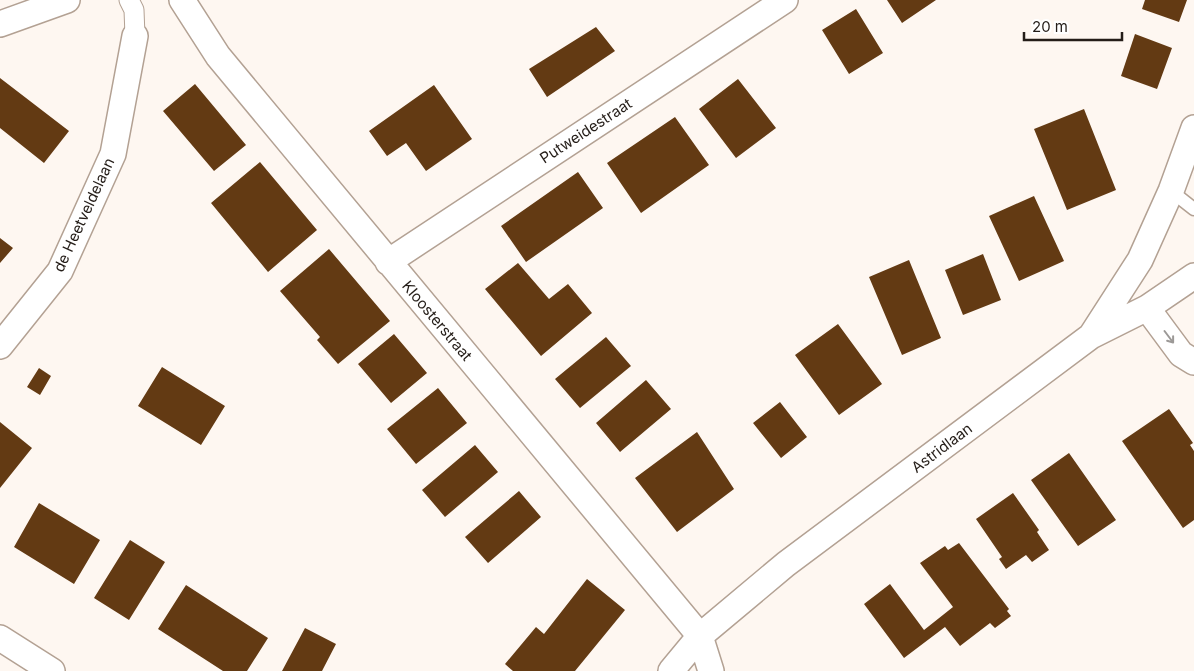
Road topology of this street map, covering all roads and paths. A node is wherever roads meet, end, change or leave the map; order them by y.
1 (67, 0) edge
2 (129, 0) edge
3 (182, 0) edge
4 (785, 0) edge
5 (0, 24) edge
6 (135, 36) joint
7 (1194, 128) edge
8 (1171, 191) junction
9 (1194, 209) edge
10 (388, 262) junction
11 (1193, 279) edge
12 (1147, 308) junction
13 (1091, 336) junction
14 (0, 346) edge
15 (1194, 362) edge
16 (700, 636) junction
17 (0, 638) edge
18 (52, 671) edge
19 (671, 671) edge
20 (712, 671) edge

1 - 5 street
2 - 6 street
3 - 10 street, Kloosterstraat
4 - 10 street, Putweidestraat
6 - 14 street, de Heetveldelaan
7 - 8 street
8 - 9 lane
8 - 13 street
10 - 16 street, Kloosterstraat
11 - 12 street, Astridlaan
12 - 13 street, Astridlaan
12 -> 15 street
13 - 16 street, Astridlaan
16 - 19 street, Astridlaan
16 - 20 street
17 - 18 street

